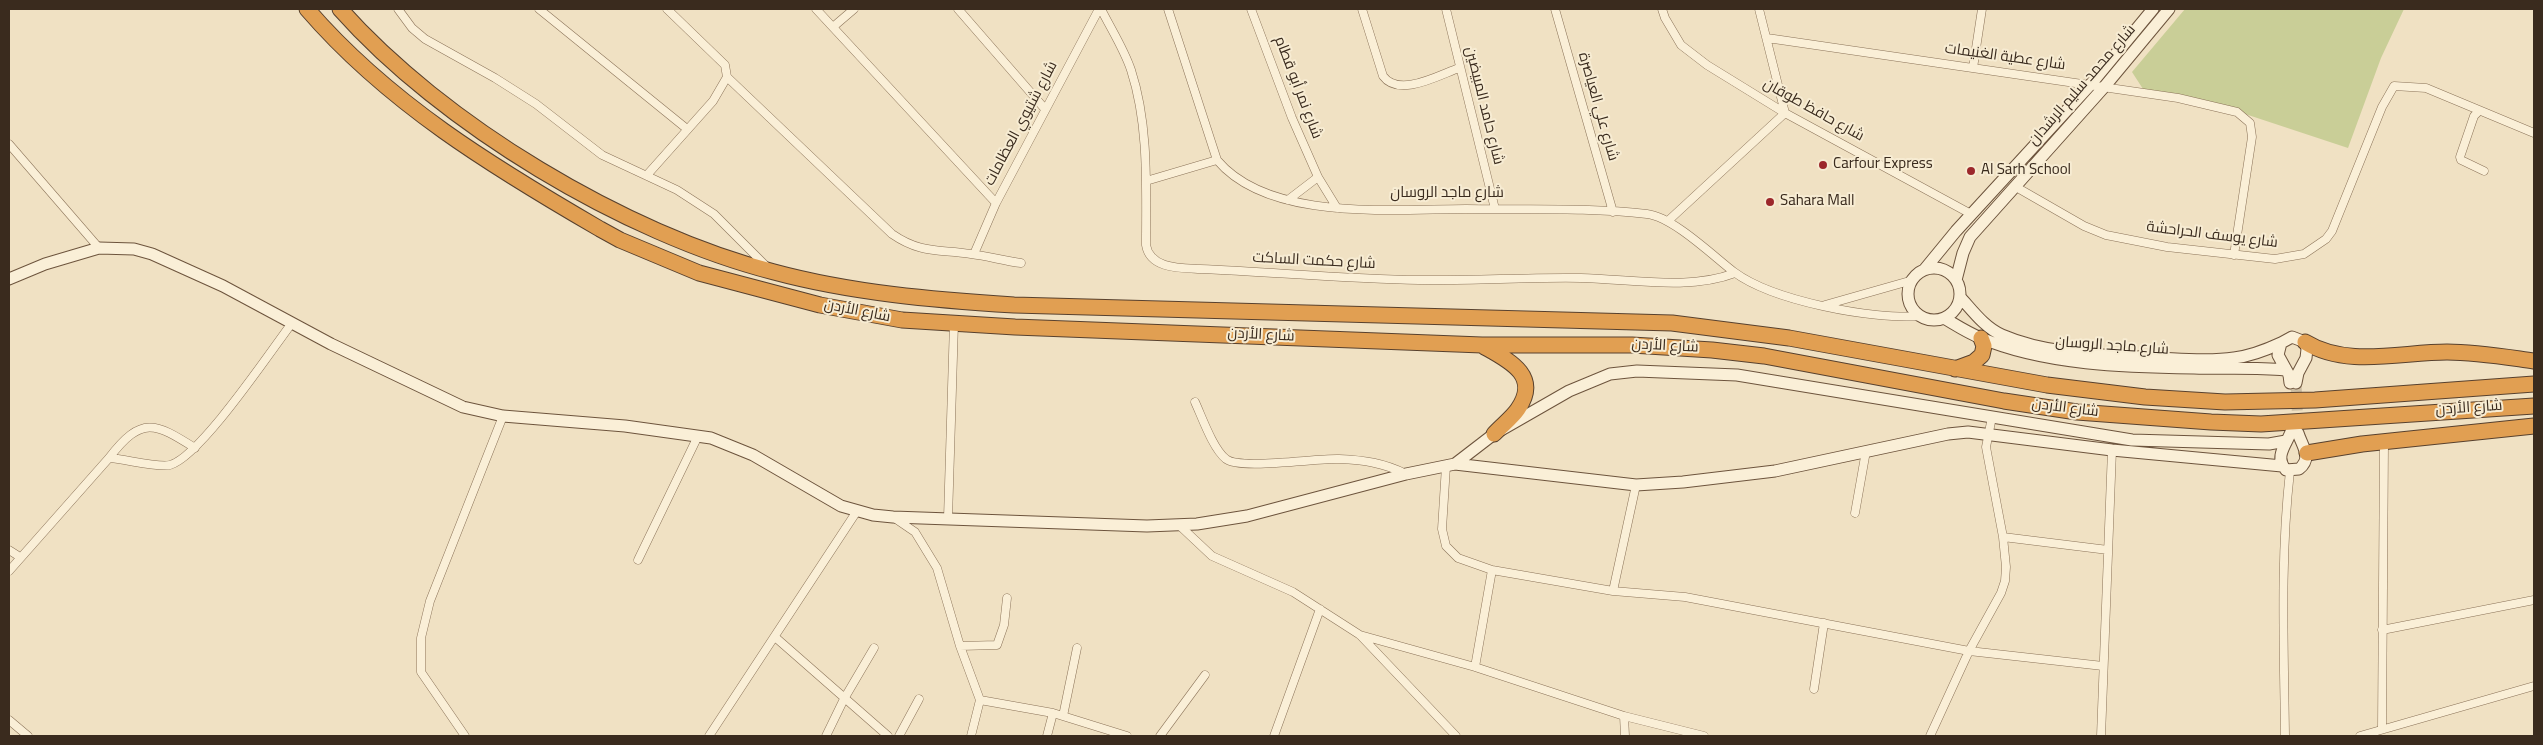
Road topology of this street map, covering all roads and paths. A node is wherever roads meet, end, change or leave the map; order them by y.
1 (307, 9) edge
2 (398, 9) edge
3 (539, 9) edge
4 (667, 9) edge
5 (816, 9) edge
6 (854, 9) edge
7 (958, 9) edge
8 (1100, 9) edge
9 (1168, 9) edge
10 (1251, 9) edge
11 (1362, 9) edge
12 (1446, 9) edge
13 (1555, 9) edge
14 (1662, 9) edge
15 (1759, 9) edge
16 (1982, 9) edge
17 (2153, 9) edge
18 (2169, 9) edge
19 (344, 10) edge
20 (834, 27) junction
21 (1767, 38) junction
22 (1459, 68) junction
23 (1973, 68) junction
24 (727, 77) junction
25 (2091, 84) junction
26 (2105, 86) junction
27 (1045, 109) junction
28 (2479, 111) junction
29 (1785, 113) junction
30 (687, 129) junction
31 (2534, 132) edge
32 (9, 144) edge
33 (1217, 160) junction
34 (2484, 171) dead end
35 (647, 176) junction
36 (1318, 178) junction
37 (1146, 182) junction
38 (2016, 187) junction
39 (1288, 200) junction
40 (996, 203) junction
41 (1337, 208) junction
42 (1495, 210) junction
43 (1613, 212) junction
44 (1971, 214) junction
45 (1670, 220) junction
46 (99, 248) junction
47 (974, 254) junction
48 (2234, 255) junction
49 (1022, 264) dead end
50 (1924, 270) junction
51 (772, 272) junction
52 (1735, 272) junction
53 (9, 279) edge
54 (1913, 280) junction
55 (1956, 280) junction
56 (1960, 297) junction
57 (1823, 305) junction
58 (1920, 316) junction
59 (1944, 318) junction
60 (292, 323) junction
61 (954, 323) junction
62 (1981, 338) junction
63 (2305, 342) junction
64 (2281, 343) junction
65 (1482, 345) junction
66 (2534, 361) edge
67 (1954, 369) junction
68 (2285, 370) junction
69 (2534, 384) edge
70 (1195, 402) dead end
71 (2534, 406) edge
72 (503, 416) junction
73 (1992, 416) junction
74 (2534, 426) edge
75 (1989, 433) junction
76 (1494, 434) junction
77 (698, 436) junction
78 (2286, 441) junction
79 (2384, 443) junction
80 (195, 448) junction
81 (2112, 450) junction
82 (1866, 451) junction
83 (2306, 453) junction
84 (110, 458) junction
85 (1450, 465) junction
86 (2286, 468) junction
87 (1406, 474) junction
88 (1636, 485) junction
89 (857, 511) junction
90 (1855, 513) dead end
91 (893, 517) junction
92 (948, 518) junction
93 (1179, 525) junction
94 (2003, 537) junction
95 (9, 550) edge
96 (2108, 550) junction
97 (20, 557) junction
98 (638, 560) dead end
99 (1492, 570) junction
100 (9, 571) edge
101 (1613, 591) junction
102 (1007, 598) dead end
103 (2534, 600) edge
104 (1320, 609) junction
105 (1824, 623) junction
106 (2382, 630) junction
107 (1360, 635) junction
108 (775, 637) junction
109 (960, 646) junction
110 (874, 648) dead end
111 (1077, 648) dead end
112 (1969, 650) junction
113 (2103, 666) junction
114 (1475, 667) junction
115 (1204, 675) dead end
116 (2534, 686) edge
117 (1814, 689) dead end
118 (844, 699) junction
119 (919, 699) dead end
120 (980, 700) junction
121 (1053, 714) junction
122 (1063, 716) junction
123 (1624, 716) junction
124 (9, 720) edge
125 (2382, 729) junction
126 (462, 734) edge
127 (28, 736) edge
128 (709, 736) edge
129 (826, 736) edge
130 (888, 736) edge
131 (899, 736) edge
132 (971, 736) edge
133 (1047, 736) edge
134 (1127, 736) edge
135 (1160, 736) edge
136 (1274, 736) edge
137 (1456, 736) edge
138 (1625, 736) edge
139 (1704, 736) edge
140 (1930, 736) edge
141 (2100, 736) edge
142 (2285, 736) edge
143 (2364, 736) edge

1 - 61 highway, شارع الأردن
2 - 35 street
3 - 30 street
4 - 24 street
5 - 20 street
6 - 20 street
7 - 27 street
8 - 27 street, شارع شتيوي العظامات
8 - 37 street, شارع حكمت الساكت
9 - 33 street, شارع ماجد الروسان
10 - 36 street, شارع نمر أبو قطام
11 - 22 street
12 - 22 street, شارع حامد المبيضين
13 - 43 street, شارع علي العياصرة
14 - 29 street, شارع حافظ طوقان
15 - 21 street
16 - 23 street
17 - 25 street, شارع محمد سليم الرشدان
18 - 26 street, شارع محمد سليم الرشدان
19 - 51 highway, شارع الأردن
20 - 40 street
21 - 23 street, شارع عطية الغنيمات
21 - 29 street
22 - 42 street, شارع حامد المبيضين
23 - 25 street, شارع عطية الغنيمات
24 - 30 street
24 - 47 street
25 - 26 street, شارع عطية الغنيمات
25 - 44 street, شارع محمد سليم الرشدان
26 - 38 street, شارع محمد سليم الرشدان
26 - 48 street, شارع عطية الغنيمات
27 - 40 street, شارع شتيوي العظامات
28 - 31 street
28 - 34 street
28 - 48 street, شارع يوسف الحراحشة
29 - 44 street, شارع حافظ طوقان
29 - 45 street
30 - 35 street
32 - 46 street
33 - 37 street
33 - 39 street, شارع ماجد الروسان
35 - 51 street
36 - 39 street
36 - 41 street, شارع نمر أبو قطام
37 - 52 street, شارع حكمت الساكت
38 - 48 street, شارع يوسف الحراحشة
38 - 55 street, شارع محمد سليم الرشدان
39 - 41 street, شارع ماجد الروسان
40 - 47 street, شارع شتيوي العظامات
41 - 42 street, شارع ماجد الروسان
42 - 43 street, شارع ماجد الروسان
43 - 45 street, شارع ماجد الروسان
44 - 50 street, شارع محمد سليم الرشدان
45 - 52 street, شارع ماجد الروسان
46 - 53 street
46 - 60 street
47 - 49 street
50 - 54 street
50 - 55 street
51 - 67 highway, شارع الأردن
52 - 57 street, شارع ماجد الروسان
54 - 57 street
54 - 58 street
55 - 56 street
56 - 59 street
56 - 64 street, شارع ماجد الروسان
57 - 58 street, شارع ماجد الروسان
58 - 59 street
59 - 62 street, شارع ماجد الروسان
60 - 72 street
60 - 80 street
61 - 65 highway, شارع الأردن
61 - 92 street
62 - 67 highway
62 - 68 street, شارع ماجد الروسان
63 - 64 street, شارع ماجد الروسان
63 - 66 highway
63 - 68 street
64 - 68 street
65 - 71 highway, شارع الأردن
65 - 76 highway
67 - 69 highway, شارع الأردن
70 - 87 street
72 - 77 street
72 - 126 street
73 - 75 street
73 - 76 street
73 - 78 street
74 - 79 highway
75 - 81 street
75 - 82 street
75 - 94 street
76 - 85 street
77 - 89 street
77 - 98 street
78 - 83 street
78 - 86 street
79 - 83 highway
79 - 106 street
80 - 84 street
80 - 84 street
81 - 86 street
81 - 96 street
82 - 88 street
82 - 90 street
83 - 86 street
84 - 97 street
85 - 87 street
85 - 88 street
85 - 99 street
86 - 142 street
87 - 93 street
88 - 101 street
89 - 91 street
89 - 108 street
91 - 92 street
91 - 109 street
92 - 93 street
93 - 104 street
94 - 96 street
94 - 112 street
95 - 97 street
96 - 113 street
97 - 100 street
99 - 101 street
99 - 114 street
101 - 105 street
102 - 109 street
103 - 106 street
104 - 107 street
104 - 136 street
105 - 112 street
105 - 117 street
106 - 125 street
107 - 114 street
107 - 137 street
108 - 118 street
108 - 128 street
109 - 120 street
110 - 118 street
111 - 122 street
112 - 113 street
112 - 140 street
113 - 141 street
114 - 123 street
115 - 135 street
116 - 125 street
118 - 129 street
118 - 130 street
119 - 131 street
120 - 121 street
120 - 132 street
121 - 122 street
121 - 133 street
122 - 134 street
123 - 138 street
123 - 139 street
124 - 127 street
125 - 143 street

